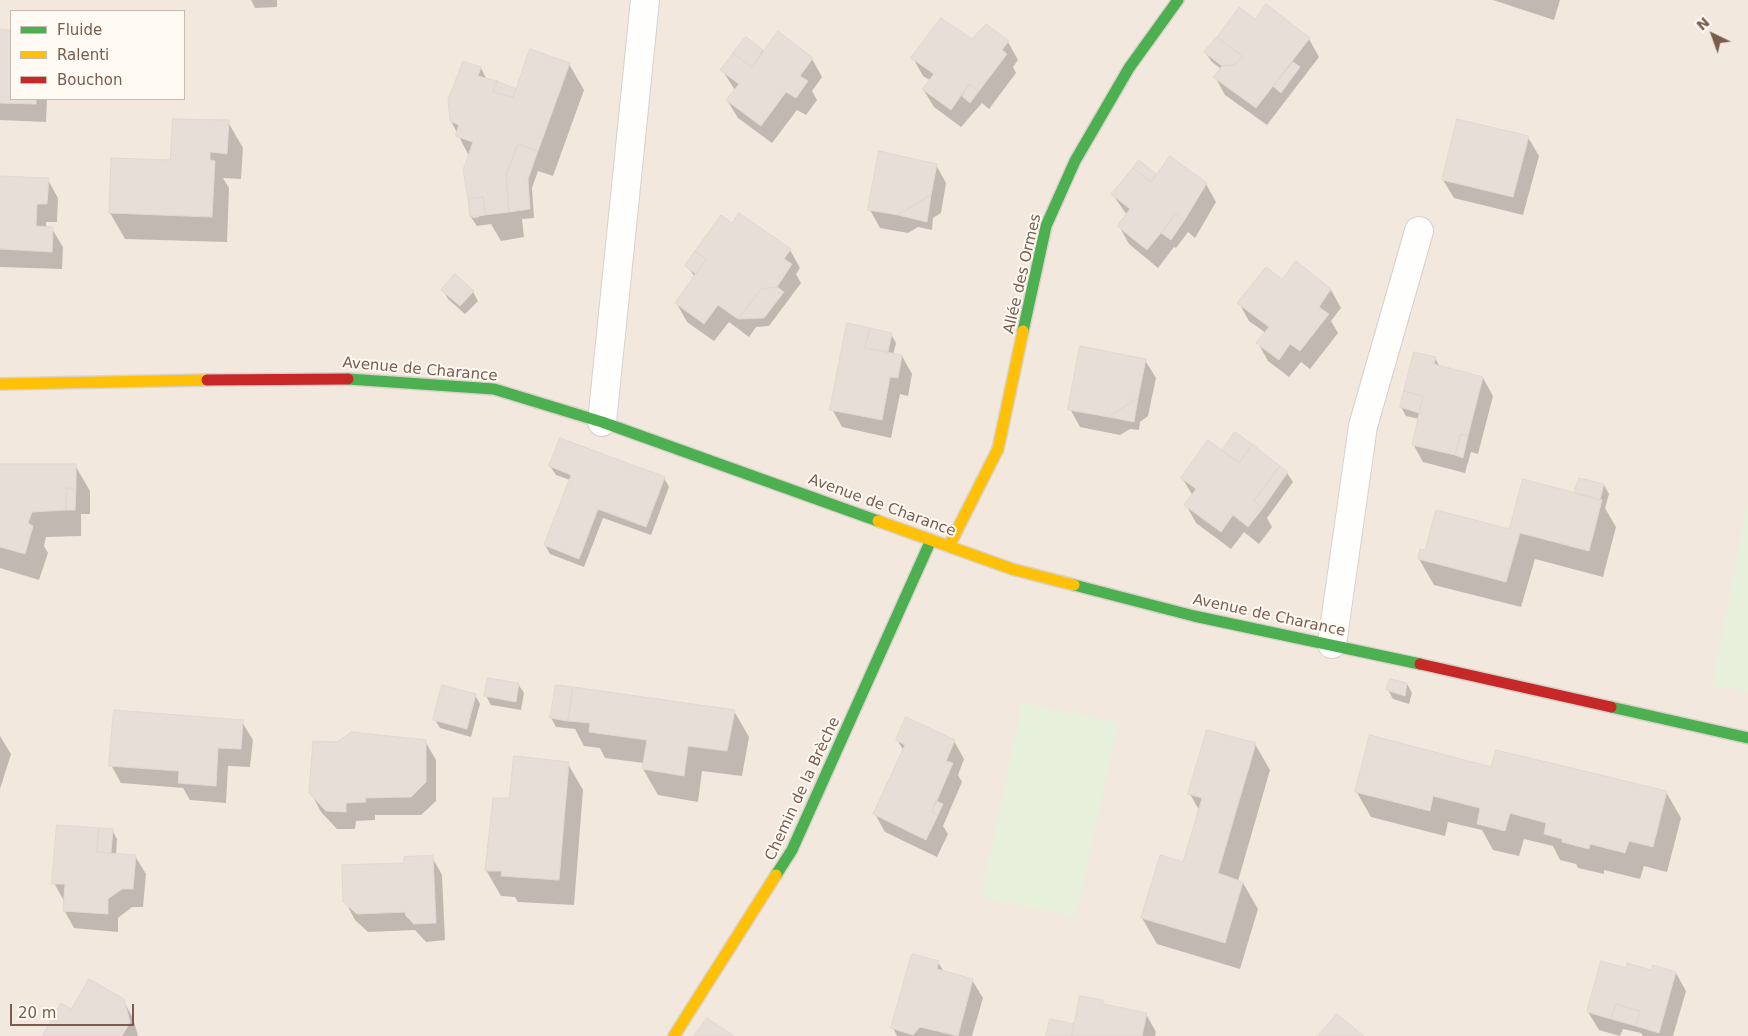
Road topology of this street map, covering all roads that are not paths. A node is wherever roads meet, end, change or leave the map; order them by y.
1 (645, 0) edge
2 (1178, 0) edge
3 (1419, 231) dead end
4 (0, 384) edge
5 (602, 422) junction
6 (931, 540) junction
7 (949, 546) junction
8 (1332, 644) junction
9 (1748, 738) edge
10 (674, 1036) edge

1 - 5 street
2 - 7 street, Allée des Ormes
3 - 8 street
4 - 5 street, Avenue de Charance
5 - 6 street, Avenue de Charance
6 - 7 street, Avenue de Charance
6 - 10 street, Chemin de la Brèche
7 - 8 street, Avenue de Charance
8 - 9 street, Avenue de Charance

